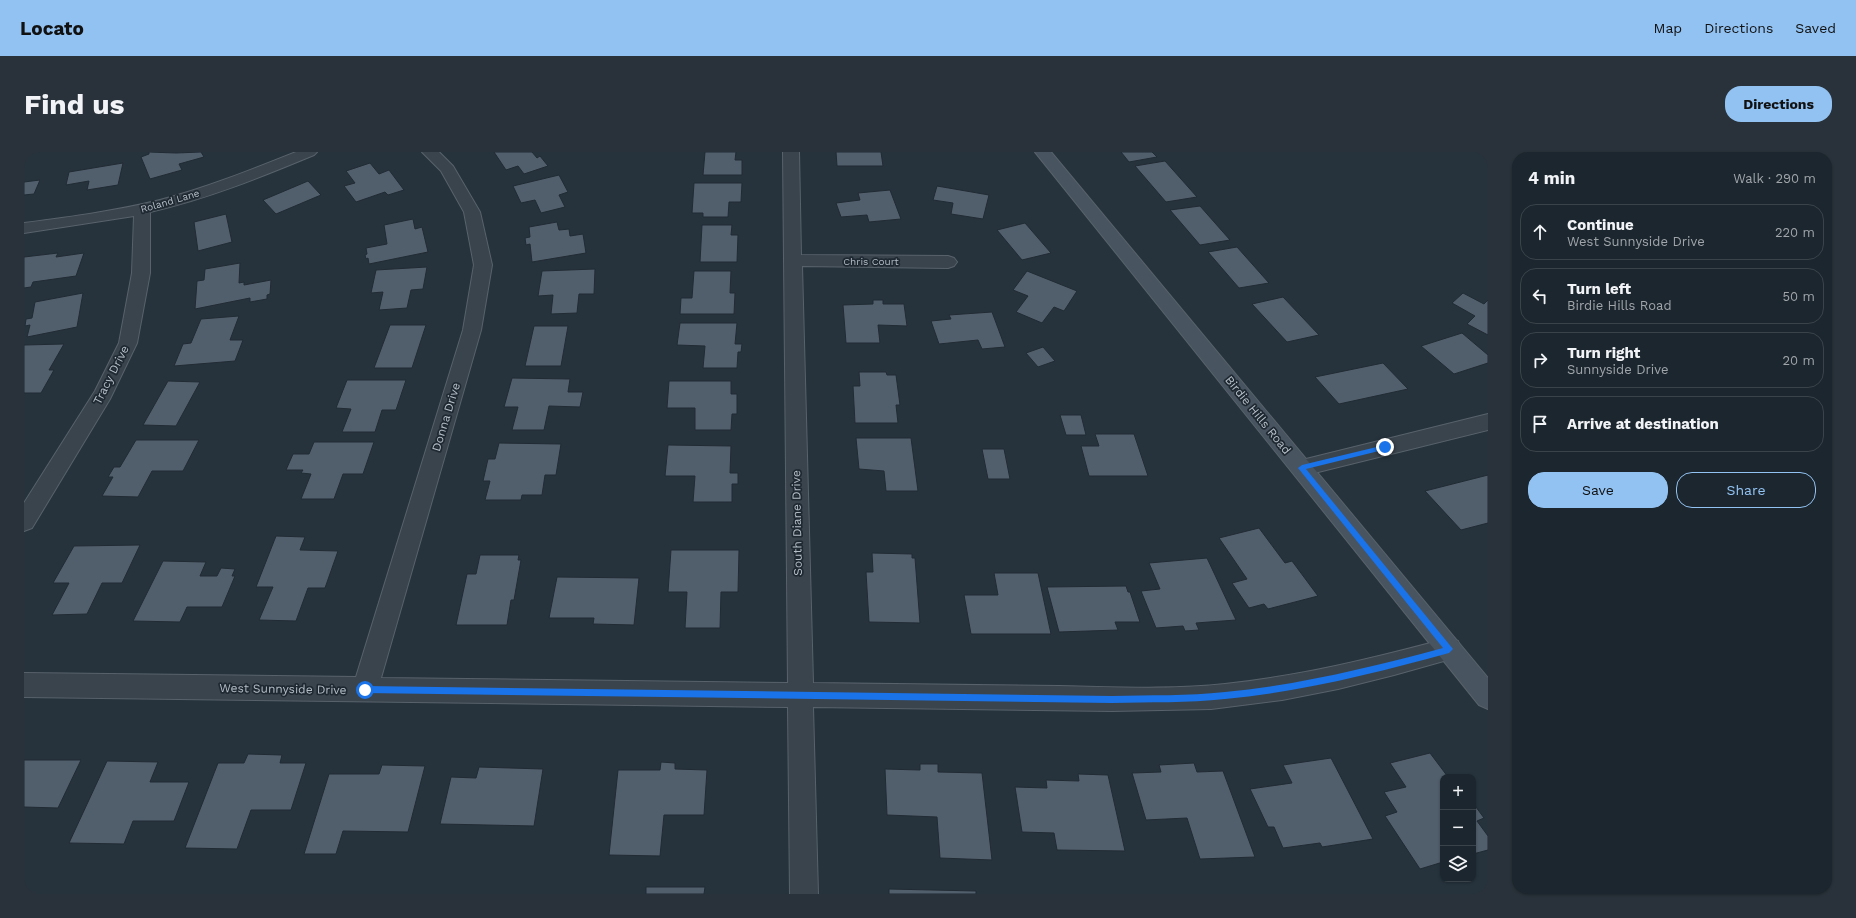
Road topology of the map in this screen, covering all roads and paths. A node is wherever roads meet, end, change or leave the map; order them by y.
1 (309, 152) edge
2 (430, 152) edge
3 (791, 152) edge
4 (1043, 152) edge
5 (142, 209) junction
6 (24, 228) edge
7 (793, 260) junction
8 (948, 262) dead end
9 (1488, 422) edge
10 (1302, 468) junction
11 (24, 522) edge
12 (1449, 649) junction
13 (24, 685) edge
14 (365, 690) junction
15 (800, 696) junction
16 (1488, 697) edge
17 (804, 894) edge

1 - 5 street, Roland Lane
2 - 14 street, Donna Drive
3 - 7 street, South Diane Drive
4 - 10 main road, Birdie Hills Road
5 - 6 street, Roland Lane
5 - 11 street, Tracy Drive
7 - 8 street, Chris Court
7 - 15 street, South Diane Drive
9 - 10 street
10 - 12 main road, Birdie Hills Road
12 - 15 street, West Sunnyside Drive
12 - 16 main road, Birdie Hills Road
13 - 14 street, West Sunnyside Drive
14 - 15 street, West Sunnyside Drive
15 - 17 street, South Diane Drive

